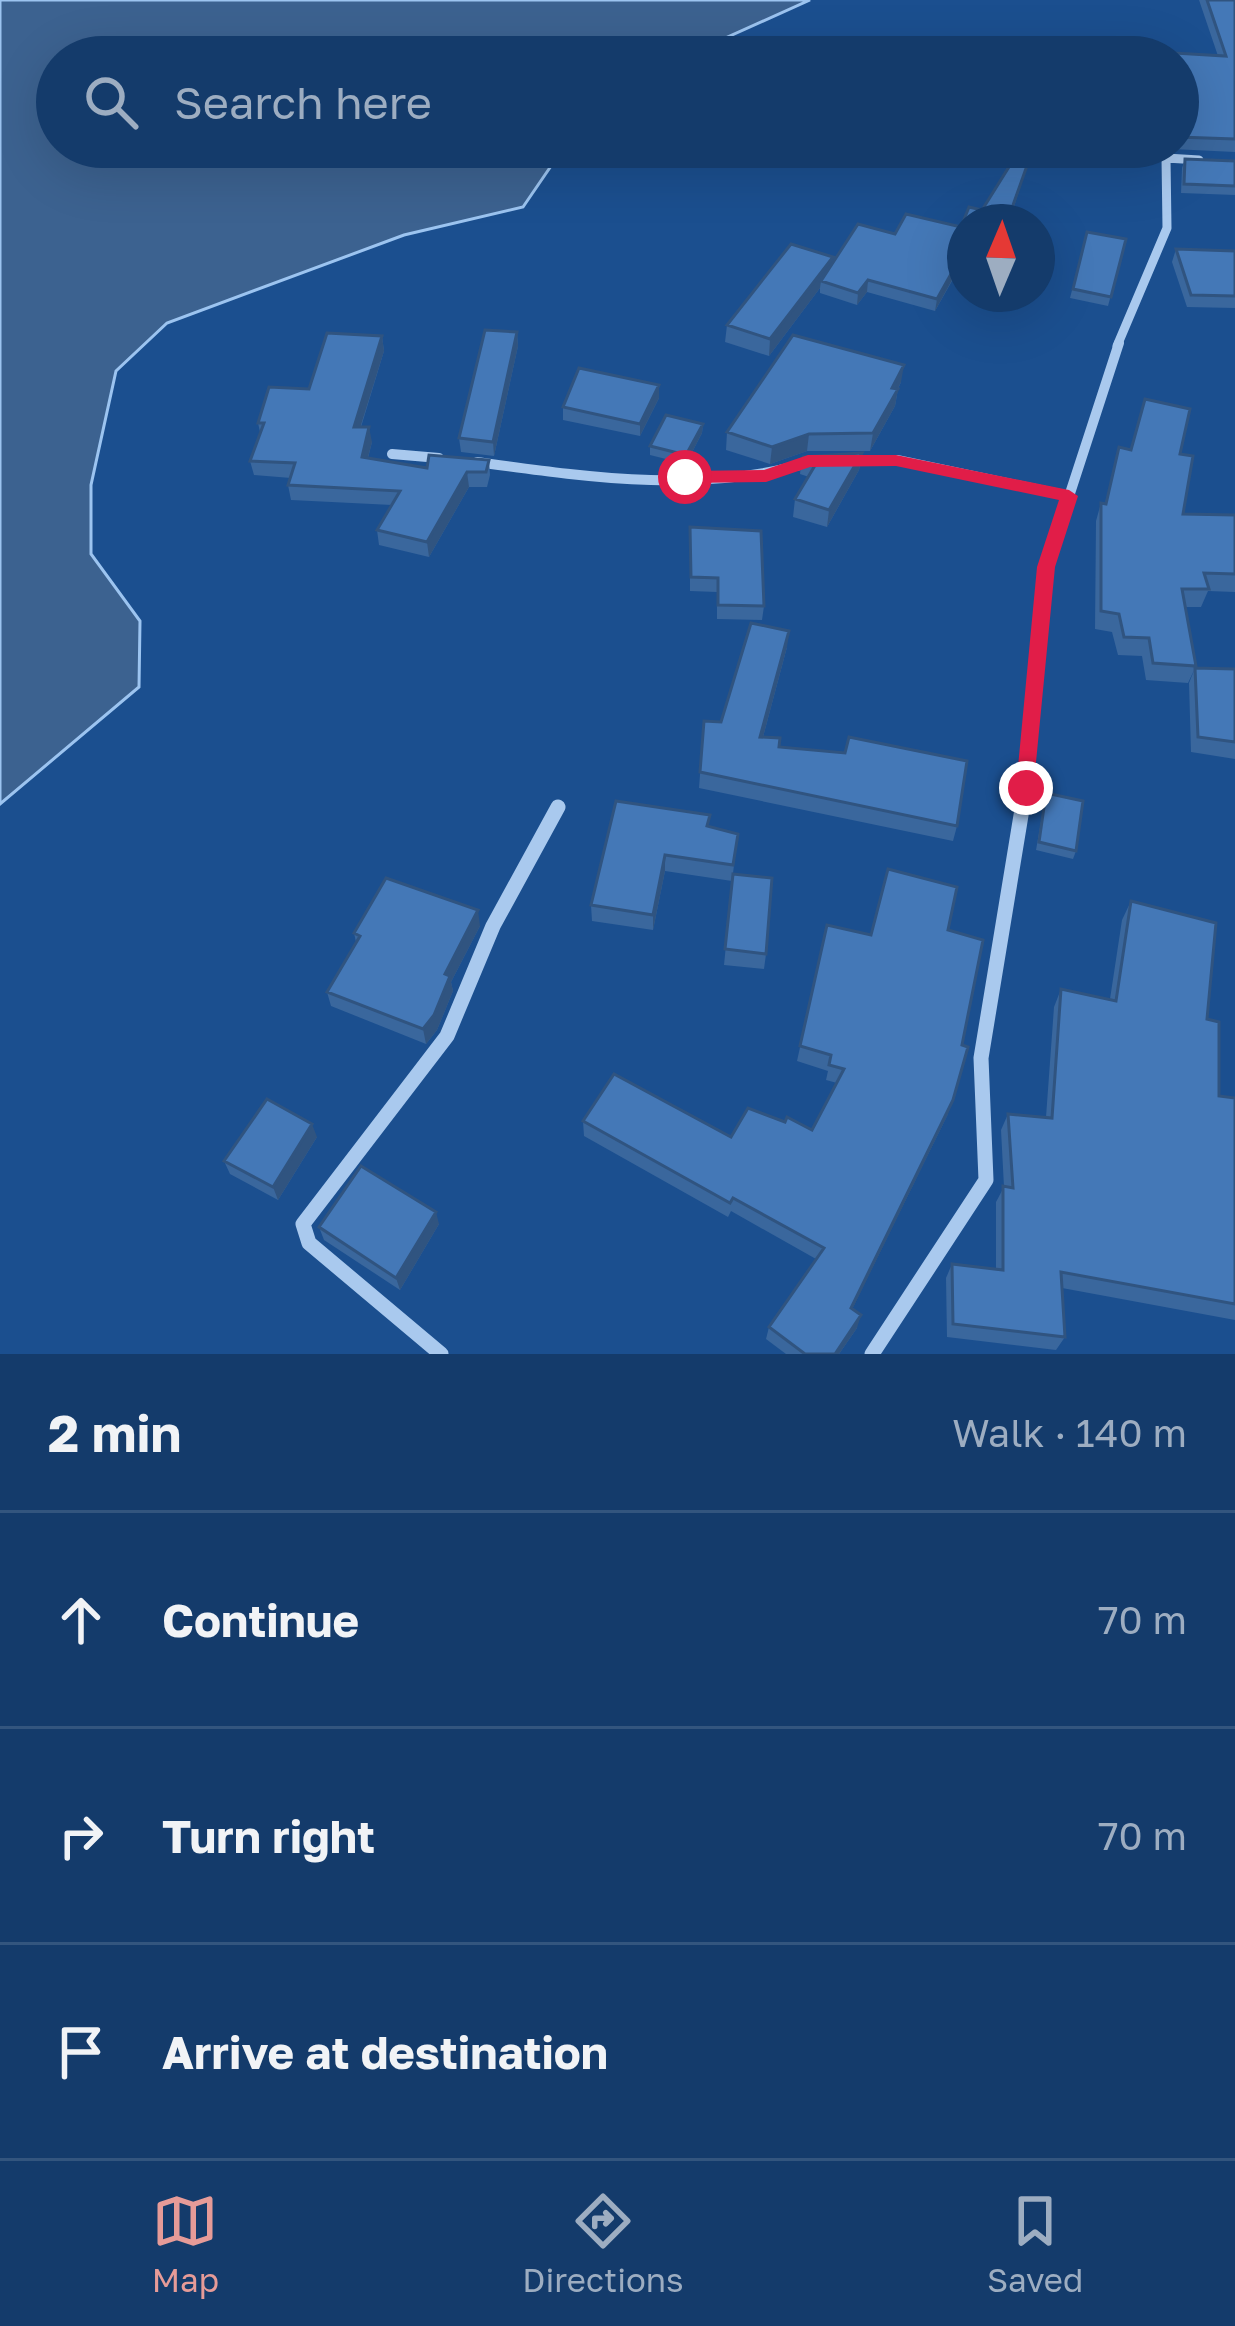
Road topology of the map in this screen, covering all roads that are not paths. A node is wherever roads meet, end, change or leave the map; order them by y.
1 (1199, 160) edge
2 (1212, 161) edge
3 (1166, 168) edge
4 (392, 454) dead end
5 (448, 459) edge
6 (466, 461) edge
7 (1069, 496) junction
8 (558, 807) dead end
9 (881, 1350) edge
10 (441, 1354) edge

1 - 2 street
3 - 7 street
4 - 5 street
6 - 7 street
7 - 9 street
8 - 10 street

